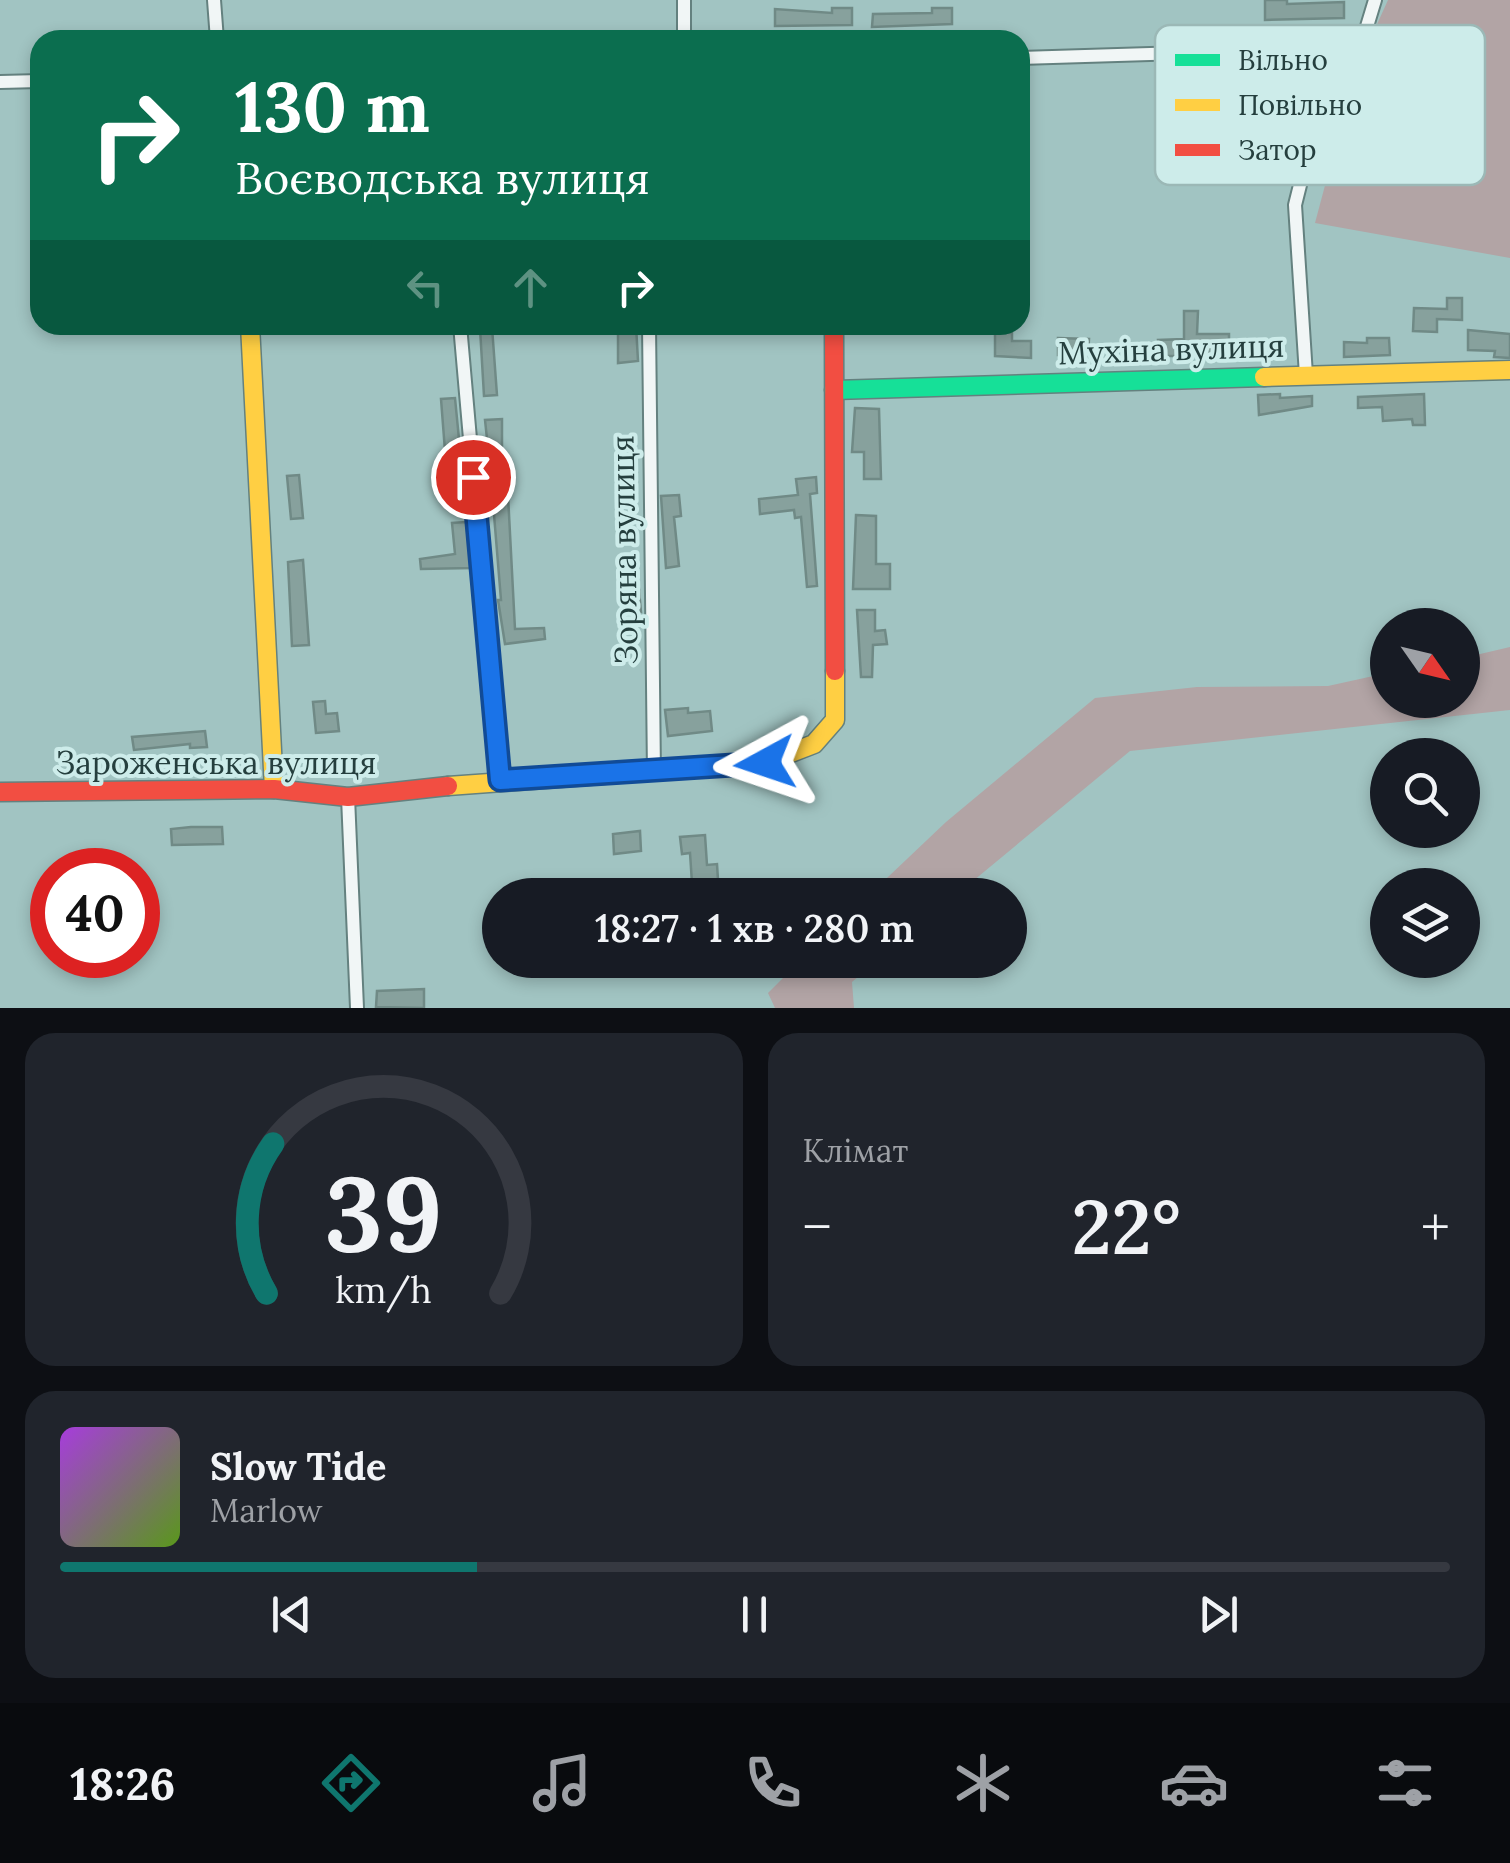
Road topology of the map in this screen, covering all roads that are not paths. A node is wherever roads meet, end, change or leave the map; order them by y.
1 (214, 0) edge
2 (684, 0) edge
3 (1375, 0) edge
4 (1367, 25) edge
5 (216, 30) edge
6 (684, 30) edge
7 (1155, 54) edge
8 (1030, 58) edge
9 (30, 81) edge
10 (0, 82) edge
11 (1300, 185) edge
12 (251, 335) edge
13 (461, 335) edge
14 (649, 335) edge
15 (834, 335) edge
16 (1510, 370) edge
17 (1306, 375) junction
18 (834, 390) junction
19 (654, 774) junction
20 (500, 780) junction
21 (274, 789) junction
22 (0, 792) edge
23 (348, 797) junction
24 (357, 1008) edge

1 - 5 street
2 - 6 street
3 - 4 street
7 - 8 street
9 - 10 street
11 - 17 street
12 - 21 street
13 - 20 street
14 - 19 street, Зоряна вулиця
15 - 18 street
16 - 17 street, Мухіна вулиця
17 - 18 street, Мухіна вулиця
18 - 19 street, Зароженська вулиця
19 - 20 street, Зароженська вулиця
20 - 23 street, Зароженська вулиця
21 - 22 street, Зароженська вулиця
21 - 23 street, Зароженська вулиця
23 - 24 street

